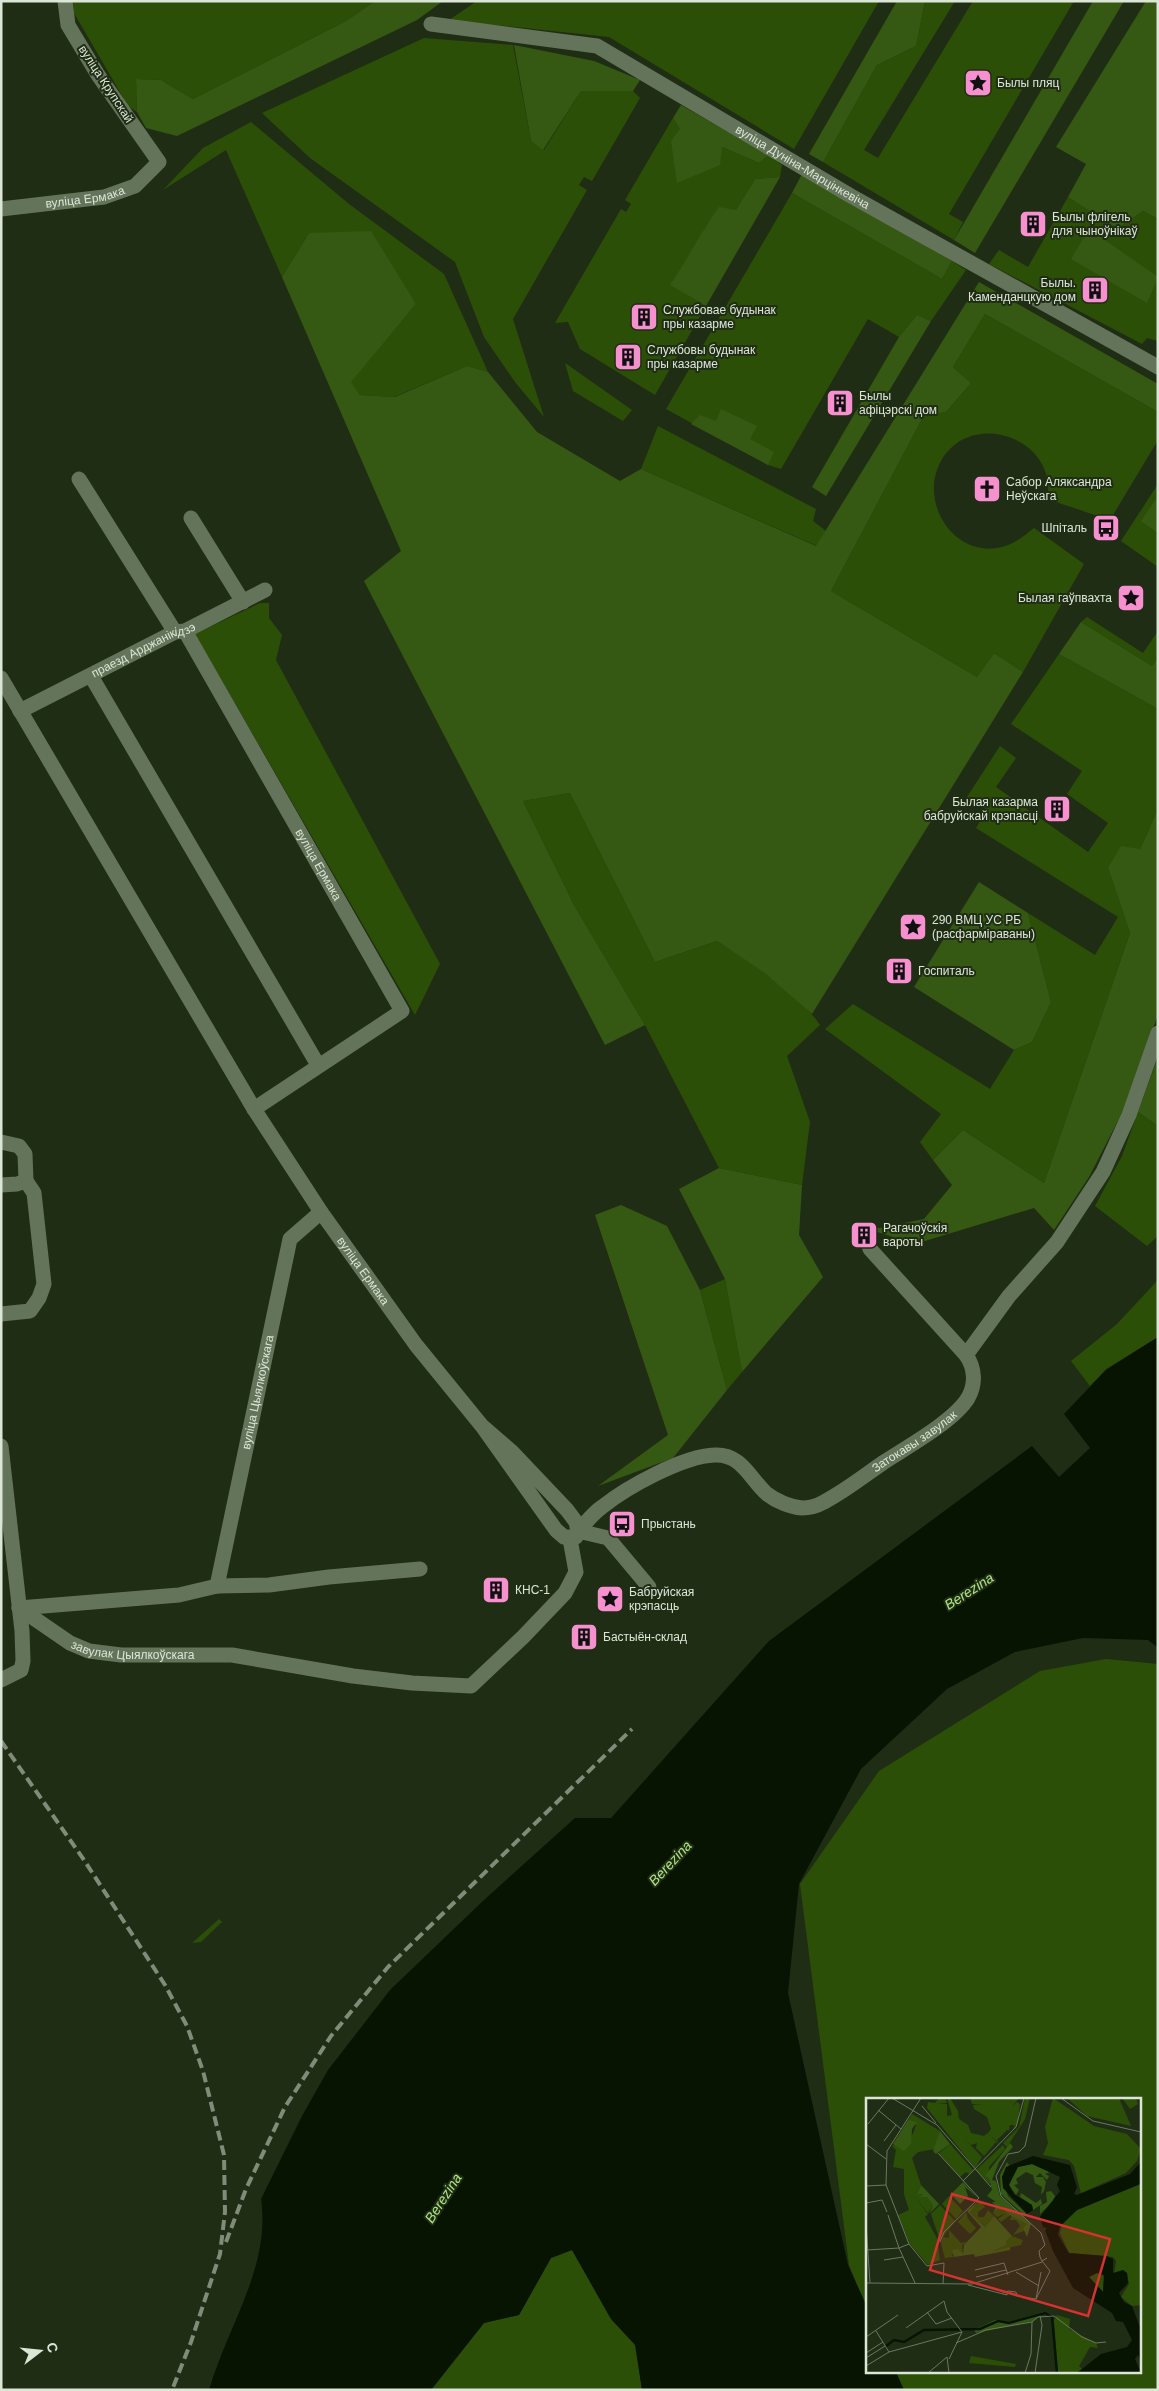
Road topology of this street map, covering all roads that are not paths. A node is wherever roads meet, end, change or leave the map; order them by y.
1 (64, 1) edge
2 (431, 24) dead end
3 (159, 162) joint
4 (1, 209) edge
5 (1158, 367) edge
6 (78, 479) dead end
7 (191, 518) dead end
8 (265, 590) dead end
9 (243, 602) junction
10 (180, 632) junction
11 (91, 676) junction
12 (1, 678) edge
13 (20, 711) junction
14 (1158, 1032) edge
15 (318, 1065) junction
16 (254, 1109) junction
17 (1, 1142) edge
18 (26, 1181) junction
19 (1, 1185) edge
20 (321, 1212) junction
21 (866, 1237) dead end
22 (1, 1314) edge
23 (966, 1355) junction
24 (1, 1446) edge
25 (574, 1535) junction
26 (420, 1569) dead end
27 (217, 1586) junction
28 (649, 1587) dead end
29 (19, 1608) junction
30 (1, 1680) edge

1 - 3 street, вуліца Крупскай
2 - 5 street, вуліца Дуніна-Марцінкевіча
3 - 4 street, вуліца Ермака
6 - 10 street, вуліца Ермака
7 - 9 street
8 - 9 street, праезд Арджанікідзэ
9 - 10 street, праезд Арджанікідзэ
10 - 11 street, праезд Арджанікідзэ
10 - 15 street, вуліца Ермака
11 - 13 street, праезд Арджанікідзэ
11 - 15 street
12 - 13 street, вуліца Ермака
13 - 16 street, вуліца Ермака
14 - 23 street
15 - 16 street, вуліца Ермака
16 - 20 street, вуліца Ермака
17 - 18 street
18 - 19 street
18 - 22 street
20 - 25 street, вуліца Ермака
20 - 27 street, вуліца Цыялкоўскага
21 - 23 street
23 - 25 street, Затокавы завулак
24 - 29 street
25 - 28 street
25 - 29 street, завулак Цыялкоўскага
26 - 27 street
27 - 29 street
29 - 30 street

